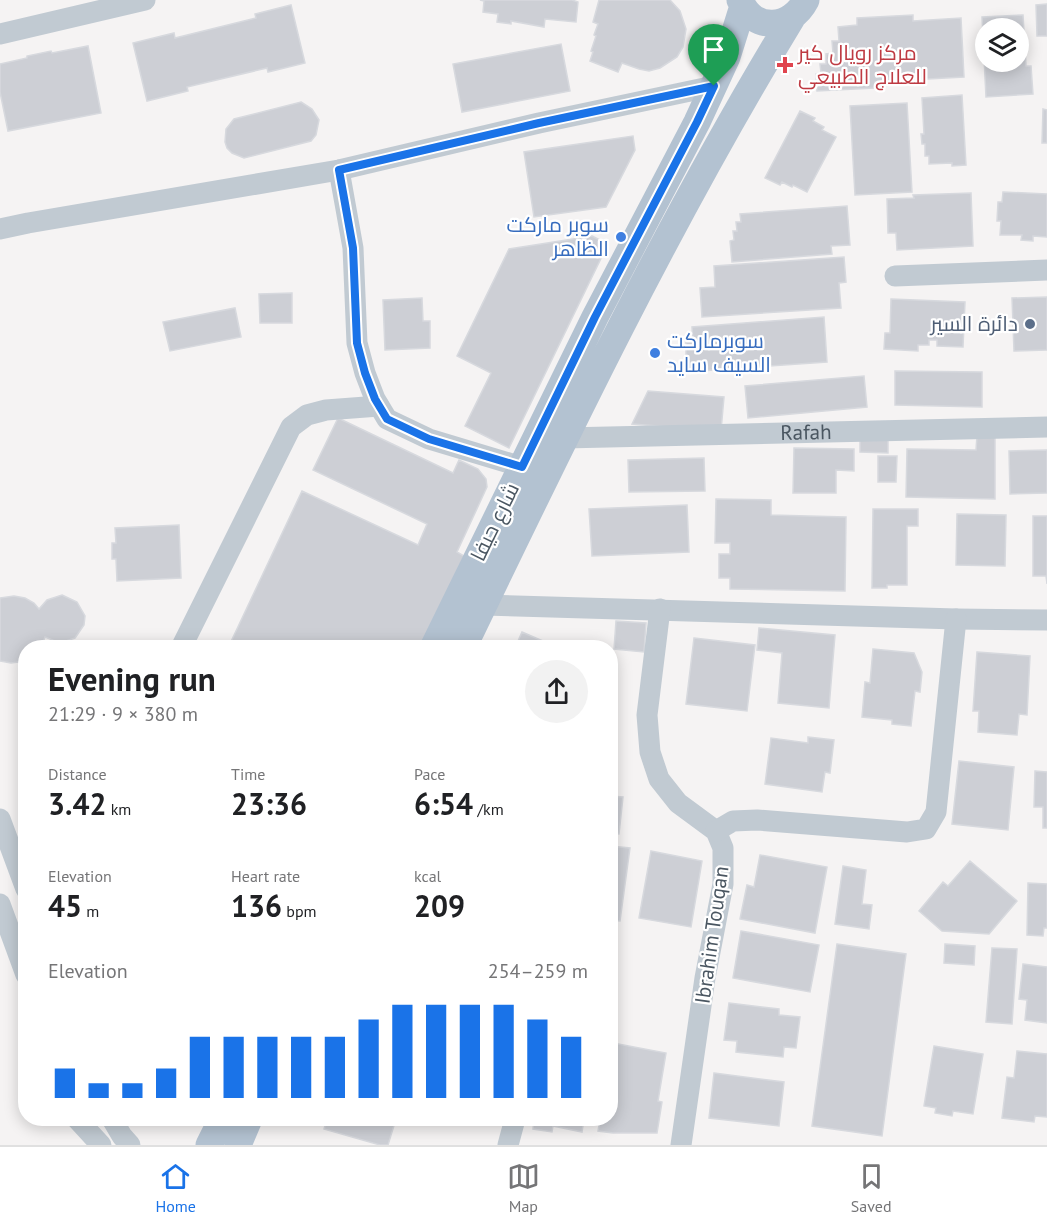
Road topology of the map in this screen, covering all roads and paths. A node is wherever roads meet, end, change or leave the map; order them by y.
1 (145, 0) edge
2 (742, 3) edge
3 (799, 9) edge
4 (0, 34) edge
5 (714, 86) junction
6 (339, 170) junction
7 (0, 229) edge
8 (1047, 270) edge
9 (895, 276) dead end
10 (379, 406) junction
11 (1047, 427) edge
12 (564, 438) junction
13 (522, 467) junction
14 (484, 605) junction
15 (660, 609) junction
16 (956, 619) junction
17 (1047, 620) edge
18 (185, 640) edge
19 (438, 640) edge
20 (467, 640) edge
21 (0, 819) edge
22 (716, 831) junction
23 (18, 867) edge
24 (0, 904) edge
25 (18, 953) edge
26 (83, 1126) edge
27 (116, 1126) edge
28 (218, 1126) edge
29 (246, 1126) edge
30 (513, 1126) edge
31 (101, 1145) edge
32 (130, 1145) edge
33 (209, 1145) edge
34 (238, 1145) edge
35 (508, 1145) edge
36 (681, 1145) edge

1 - 4 street
2 - 3 main road
2 - 5 main road, شارع حيفا
3 - 12 main road
5 - 6 street
5 - 13 main road, شارع حيفا
6 - 7 street
6 - 10 street
8 - 9 street
10 - 13 street
10 - 18 street
11 - 12 street, Rafah
12 - 14 main road
13 - 19 main road, شارع حيفا
14 - 15 street
14 - 20 main road
15 - 16 street
15 - 22 street
16 - 17 street
16 - 22 street
21 - 23 street
22 - 36 street, Ibrahim Touqan
24 - 25 street
26 - 31 street
27 - 32 street
28 - 33 main road
29 - 34 main road
30 - 35 street

